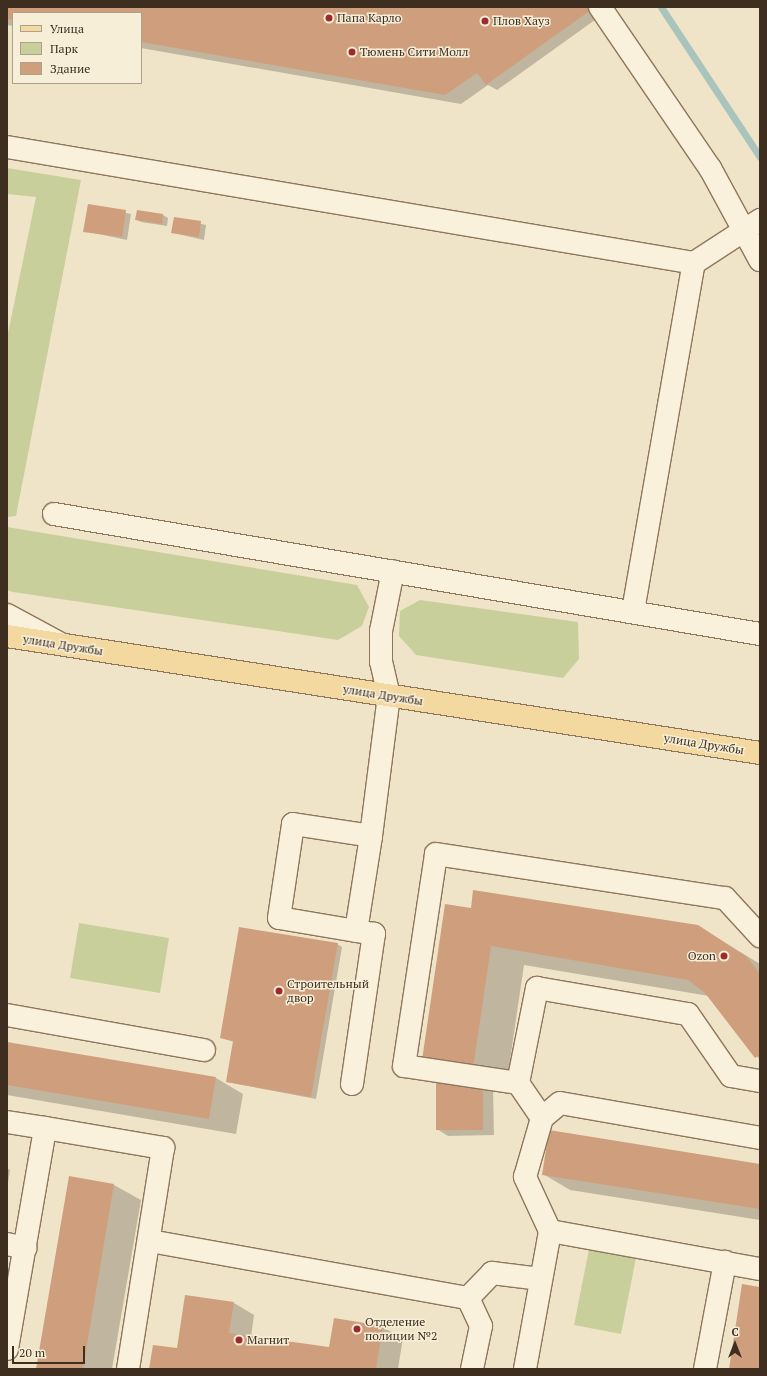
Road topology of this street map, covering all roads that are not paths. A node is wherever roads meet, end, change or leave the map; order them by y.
1 (600, 7) edge
2 (7, 147) edge
3 (752, 224) edge
4 (760, 260) edge
5 (694, 262) junction
6 (54, 514) dead end
7 (393, 571) junction
8 (633, 612) junction
9 (7, 615) edge
10 (760, 634) edge
11 (7, 636) edge
12 (64, 645) junction
13 (389, 696) junction
14 (760, 753) edge
15 (371, 836) junction
16 (356, 931) junction
17 (760, 936) edge
18 (7, 1015) edge
19 (204, 1050) dead end
20 (760, 1081) edge
21 (518, 1083) junction
22 (352, 1084) dead end
23 (542, 1118) junction
24 (7, 1122) edge
25 (45, 1128) junction
26 (760, 1138) edge
27 (550, 1230) junction
28 (150, 1241) junction
29 (17, 1246) edge
30 (725, 1262) junction
31 (760, 1269) edge
32 (541, 1279) junction
33 (468, 1298) junction
34 (7, 1349) edge
35 (128, 1369) edge
36 (472, 1369) edge
37 (525, 1369) edge
38 (705, 1369) edge

1 - 3 lane
2 - 5 lane
3 - 4 lane
3 - 5 lane
5 - 8 lane
6 - 7 lane
7 - 8 lane
7 - 13 lane
8 - 10 lane
9 - 12 lane
11 - 12 main road, улица Дружбы
12 - 13 main road, улица Дружбы
13 - 14 main road, улица Дружбы
13 - 15 lane
15 - 16 lane
15 - 16 lane
16 - 22 lane
17 - 21 lane
18 - 19 lane
20 - 21 lane
21 - 23 lane
23 - 26 lane
23 - 27 lane
24 - 25 lane
25 - 28 lane
25 - 29 lane
27 - 30 lane
27 - 32 lane
28 - 33 lane
28 - 35 lane
29 - 34 lane
30 - 31 lane
30 - 38 lane
32 - 33 lane
32 - 37 lane
33 - 36 lane

